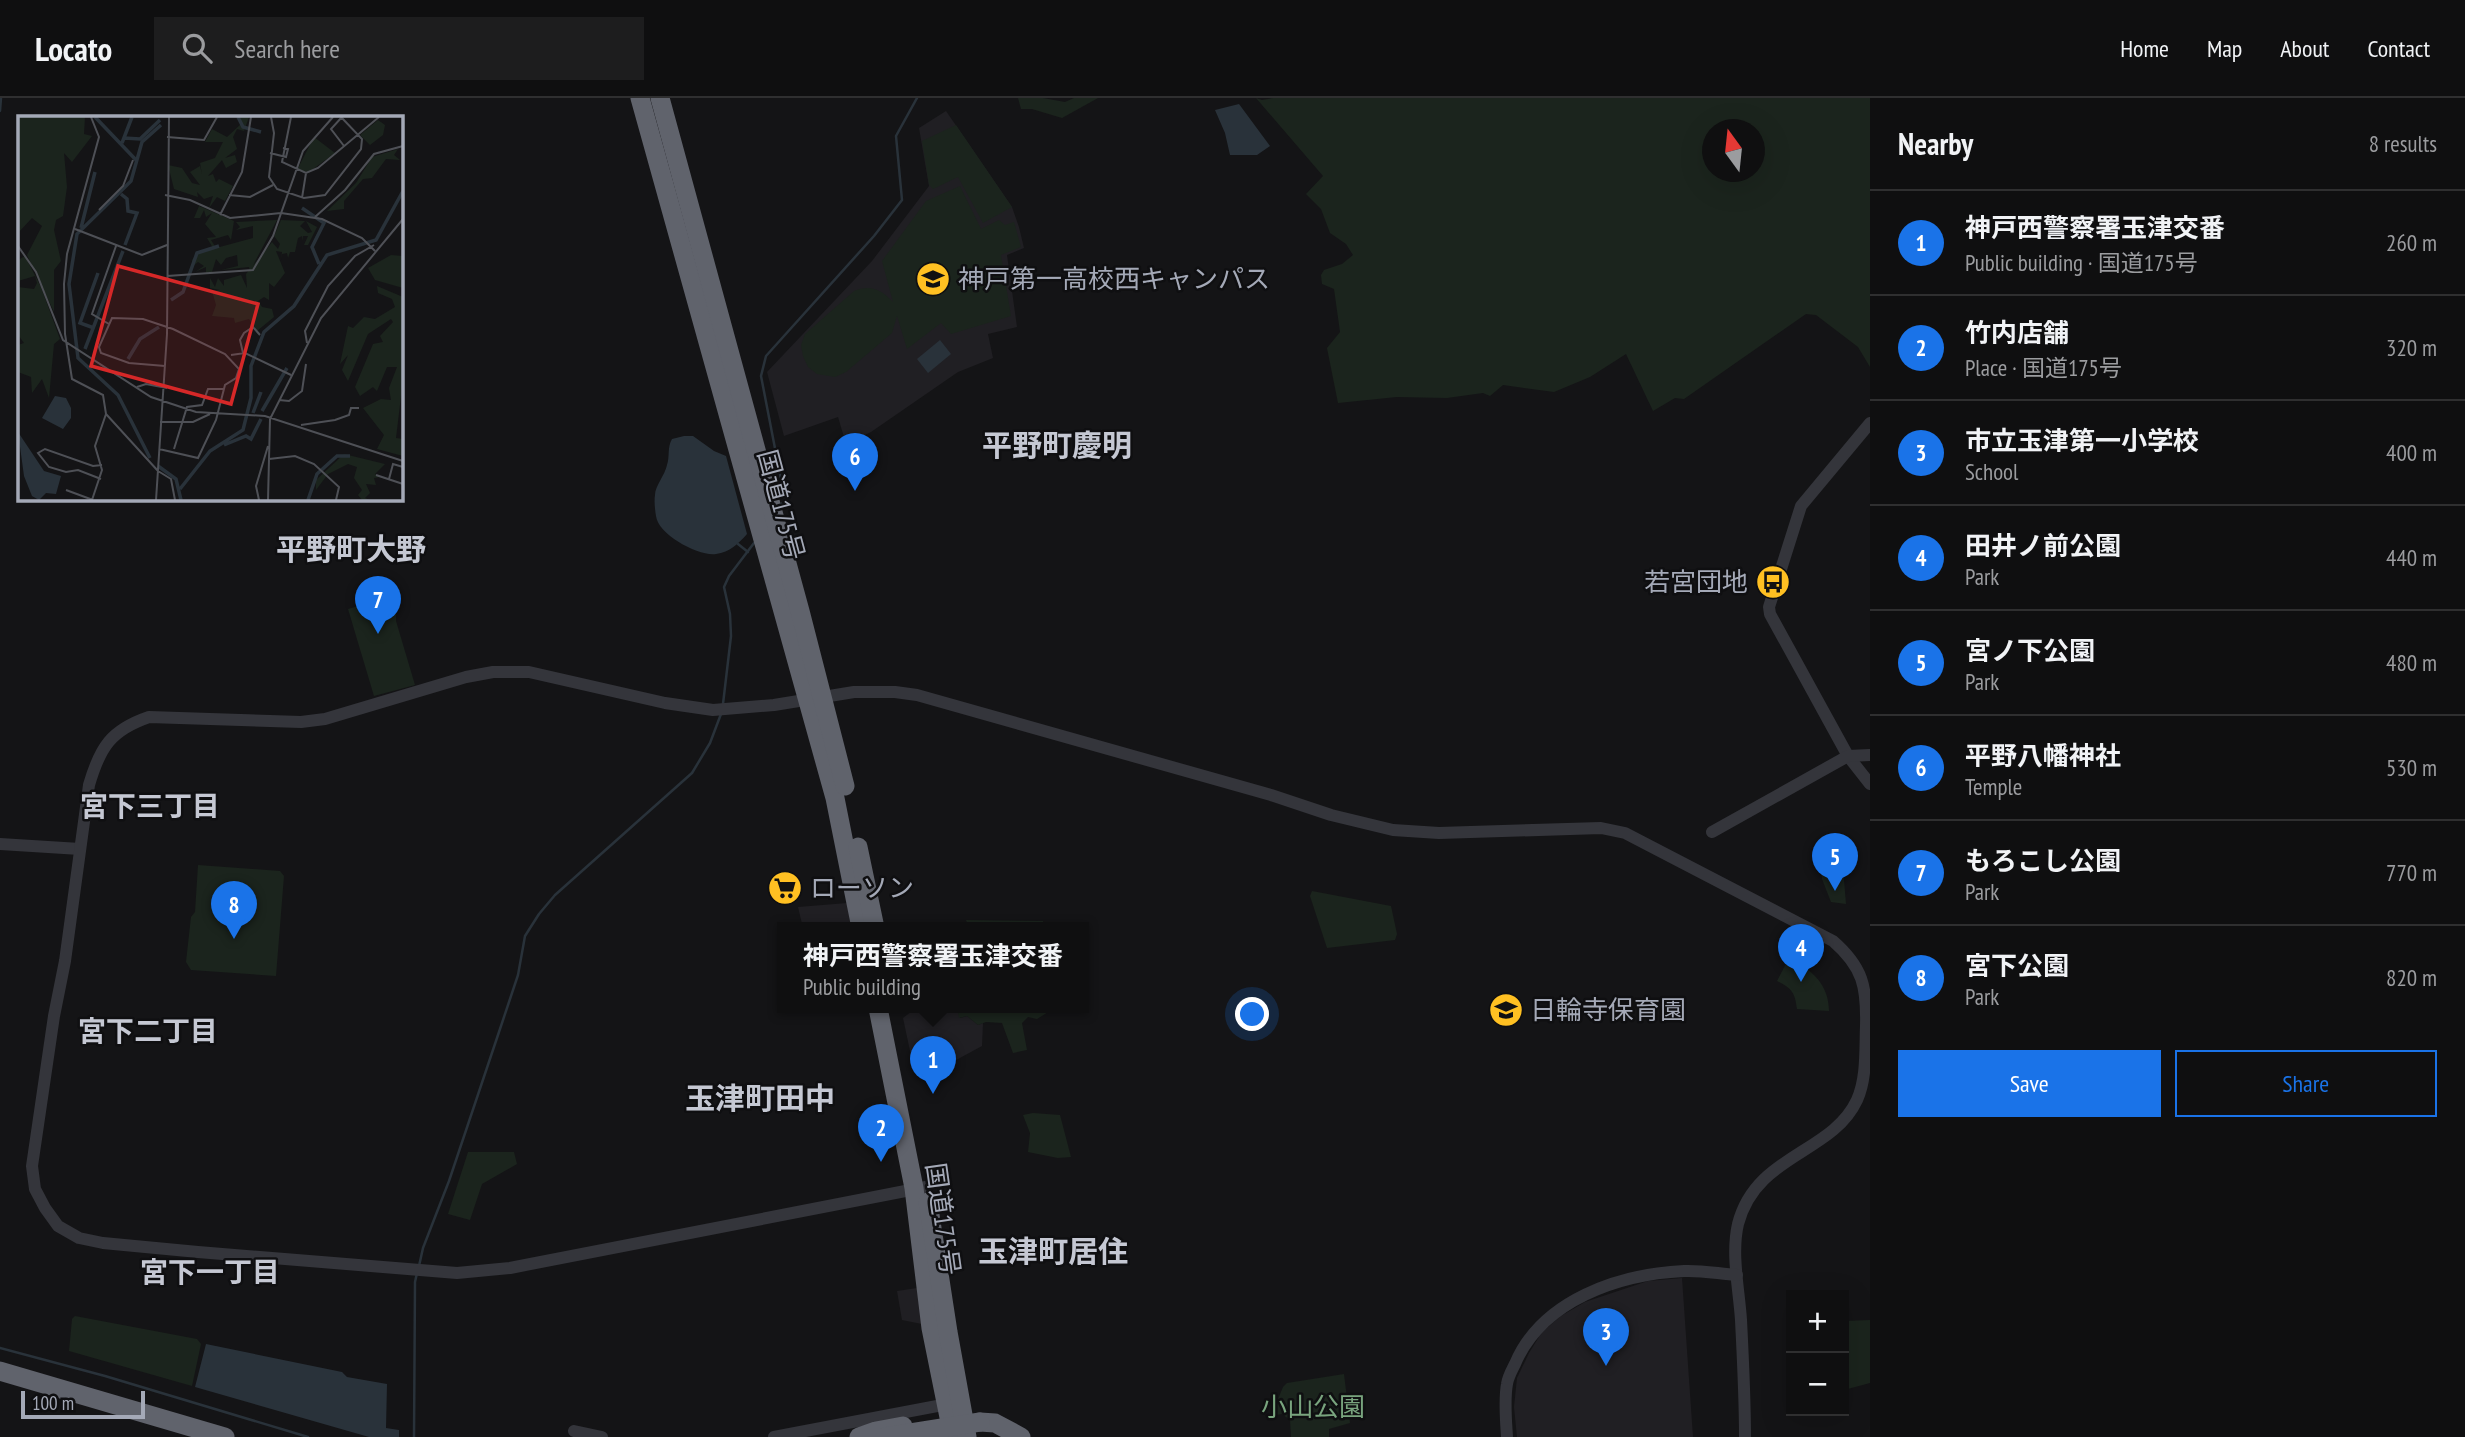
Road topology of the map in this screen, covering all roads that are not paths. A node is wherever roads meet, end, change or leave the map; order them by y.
1 (640, 98) edge
2 (660, 98) edge
3 (1870, 423) edge
4 (768, 526) junction
5 (816, 699) junction
6 (1870, 755) edge
7 (1848, 757) junction
8 (1870, 784) edge
9 (1712, 832) dead end
10 (0, 844) edge
11 (80, 849) junction
12 (860, 922) edge
13 (874, 922) edge
14 (879, 1013) edge
15 (892, 1013) edge
16 (920, 1187) junction
17 (1737, 1275) junction
18 (0, 1371) edge
19 (0, 1384) edge
20 (963, 1420) edge
21 (574, 1431) dead end
22 (873, 1435) edge
23 (182, 1437) edge
24 (225, 1437) edge
25 (603, 1437) edge
26 (774, 1437) edge
27 (927, 1437) edge
28 (1008, 1437) edge
29 (1021, 1437) edge
30 (1507, 1437) edge
31 (1745, 1437) edge

1 - 4 highway, 国道175号
2 - 4 highway, 国道175号
3 - 7 street
4 - 5 highway, 国道175号
5 - 11 street
5 - 12 highway, 国道175号
5 - 13 highway, 国道175号
5 - 17 street
6 - 7 street
7 - 8 street
7 - 9 street
10 - 11 street
11 - 16 street
14 - 16 highway, 国道175号
15 - 16 highway, 国道175号
16 - 20 highway, 国道175号
17 - 30 street
17 - 31 street
18 - 24 highway
19 - 23 highway
20 - 22 highway, bridge
20 - 22 highway
20 - 26 street
20 - 27 highway
20 - 28 highway
20 - 29 highway
21 - 25 street

